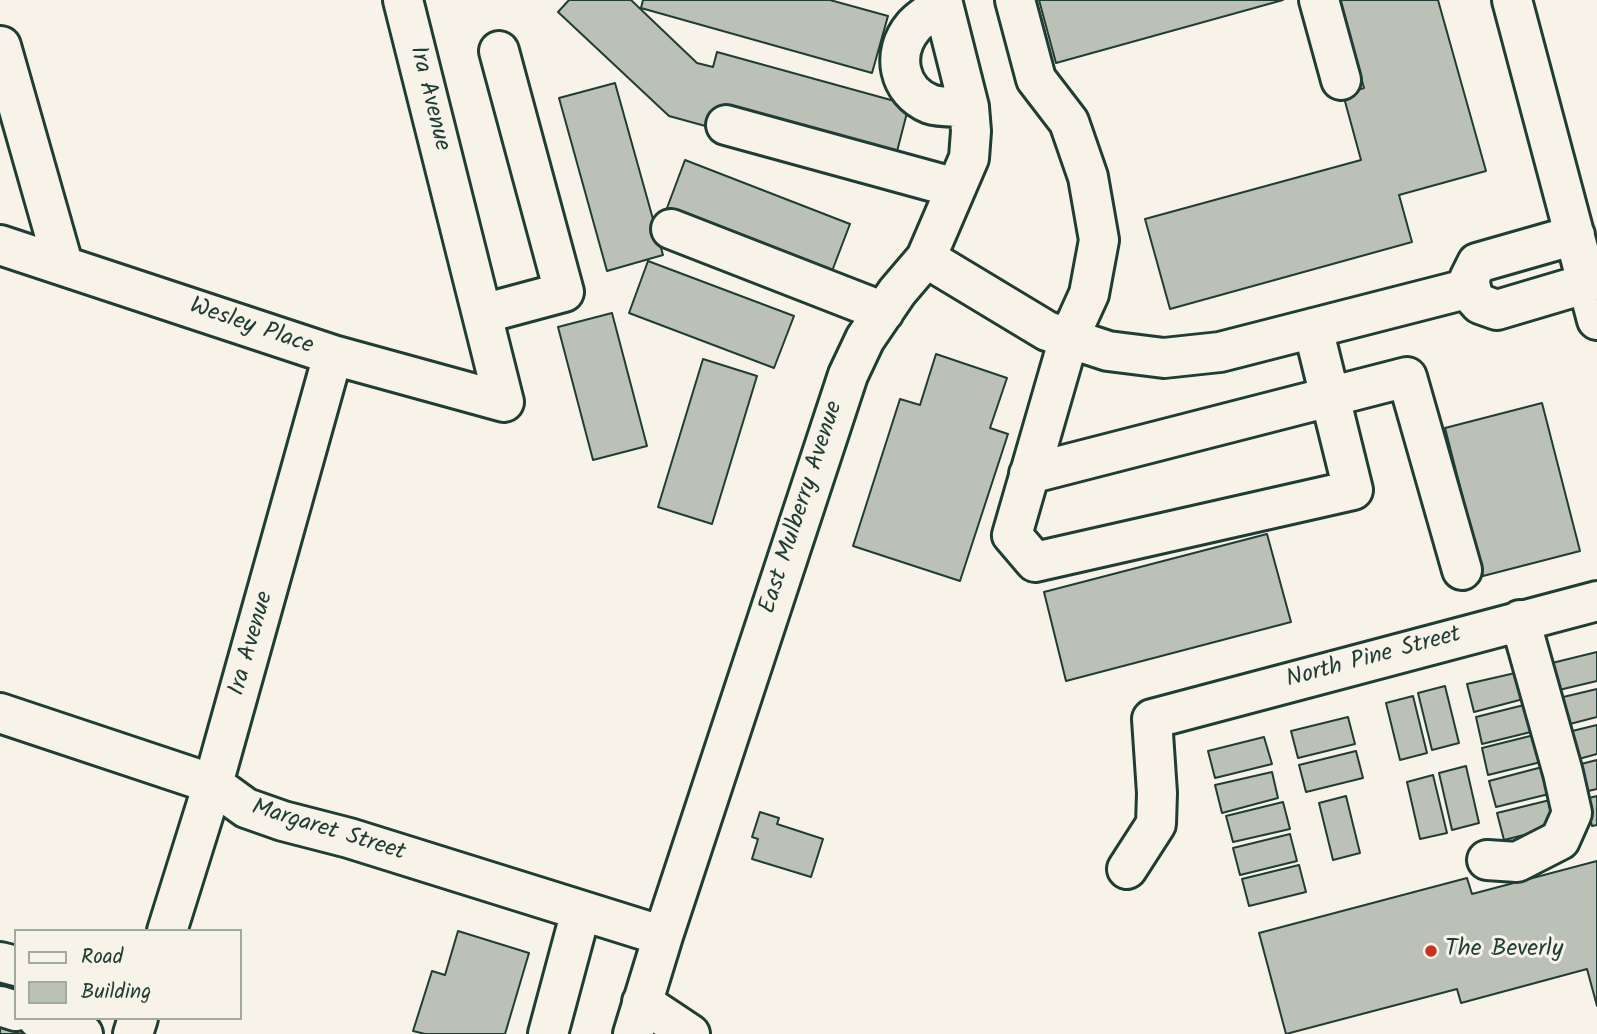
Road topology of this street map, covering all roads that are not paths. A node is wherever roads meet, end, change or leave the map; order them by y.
1 (403, 0) edge
2 (1015, 0) edge
3 (1319, 0) edge
4 (1512, 0) edge
5 (943, 2) edge
6 (0, 45) edge
7 (499, 51) dead end
8 (1341, 80) dead end
9 (969, 107) junction
10 (726, 125) dead end
11 (956, 188) junction
12 (671, 229) dead end
13 (1575, 235) junction
14 (0, 245) edge
15 (926, 258) junction
16 (63, 264) junction
17 (1588, 283) junction
18 (1470, 288) junction
19 (884, 312) junction
20 (482, 314) junction
21 (1597, 320) edge
22 (1313, 328) junction
23 (1069, 338) junction
24 (333, 355) junction
25 (1330, 398) junction
26 (504, 402) joint
27 (1029, 474) junction
28 (1462, 570) dead end
29 (1597, 601) edge
30 (1520, 620) junction
31 (0, 713) edge
32 (213, 784) junction
33 (1487, 860) dead end
34 (1127, 869) dead end
35 (581, 911) junction
36 (168, 929) edge
37 (663, 936) junction
38 (638, 1018) edge
39 (42, 1020) edge
40 (76, 1033) edge
41 (548, 1034) edge
42 (690, 1034) edge

1 - 20 street, Ira Avenue
2 - 23 street
3 - 8 street
4 - 13 street
5 - 9 street, East Mulberry Avenue
5 - 9 street
6 - 16 street
7 - 20 street
9 - 11 street, East Mulberry Avenue
10 - 11 street
11 - 15 street, East Mulberry Avenue
12 - 19 street
13 - 17 street
13 - 18 street
14 - 16 street, Wesley Place
15 - 19 street, East Mulberry Avenue
15 - 23 street
16 - 24 street, Wesley Place
17 - 18 street
17 - 21 street
18 - 22 street
19 - 37 street, East Mulberry Avenue
20 - 26 street, Ira Avenue
22 - 23 street
22 - 25 street
23 - 27 street
24 - 26 street, Wesley Place
24 - 32 street, Ira Avenue
25 - 27 street
25 - 27 street
25 - 28 street
29 - 30 street, North Pine Street
30 - 33 street
30 - 34 street, North Pine Street
31 - 32 street, Margaret Street
32 - 35 street, Margaret Street
32 - 36 street, Ira Avenue
35 - 37 street, Margaret Street
35 - 41 street
37 - 38 street, East Mulberry Avenue
38 - 42 street
39 - 40 street

